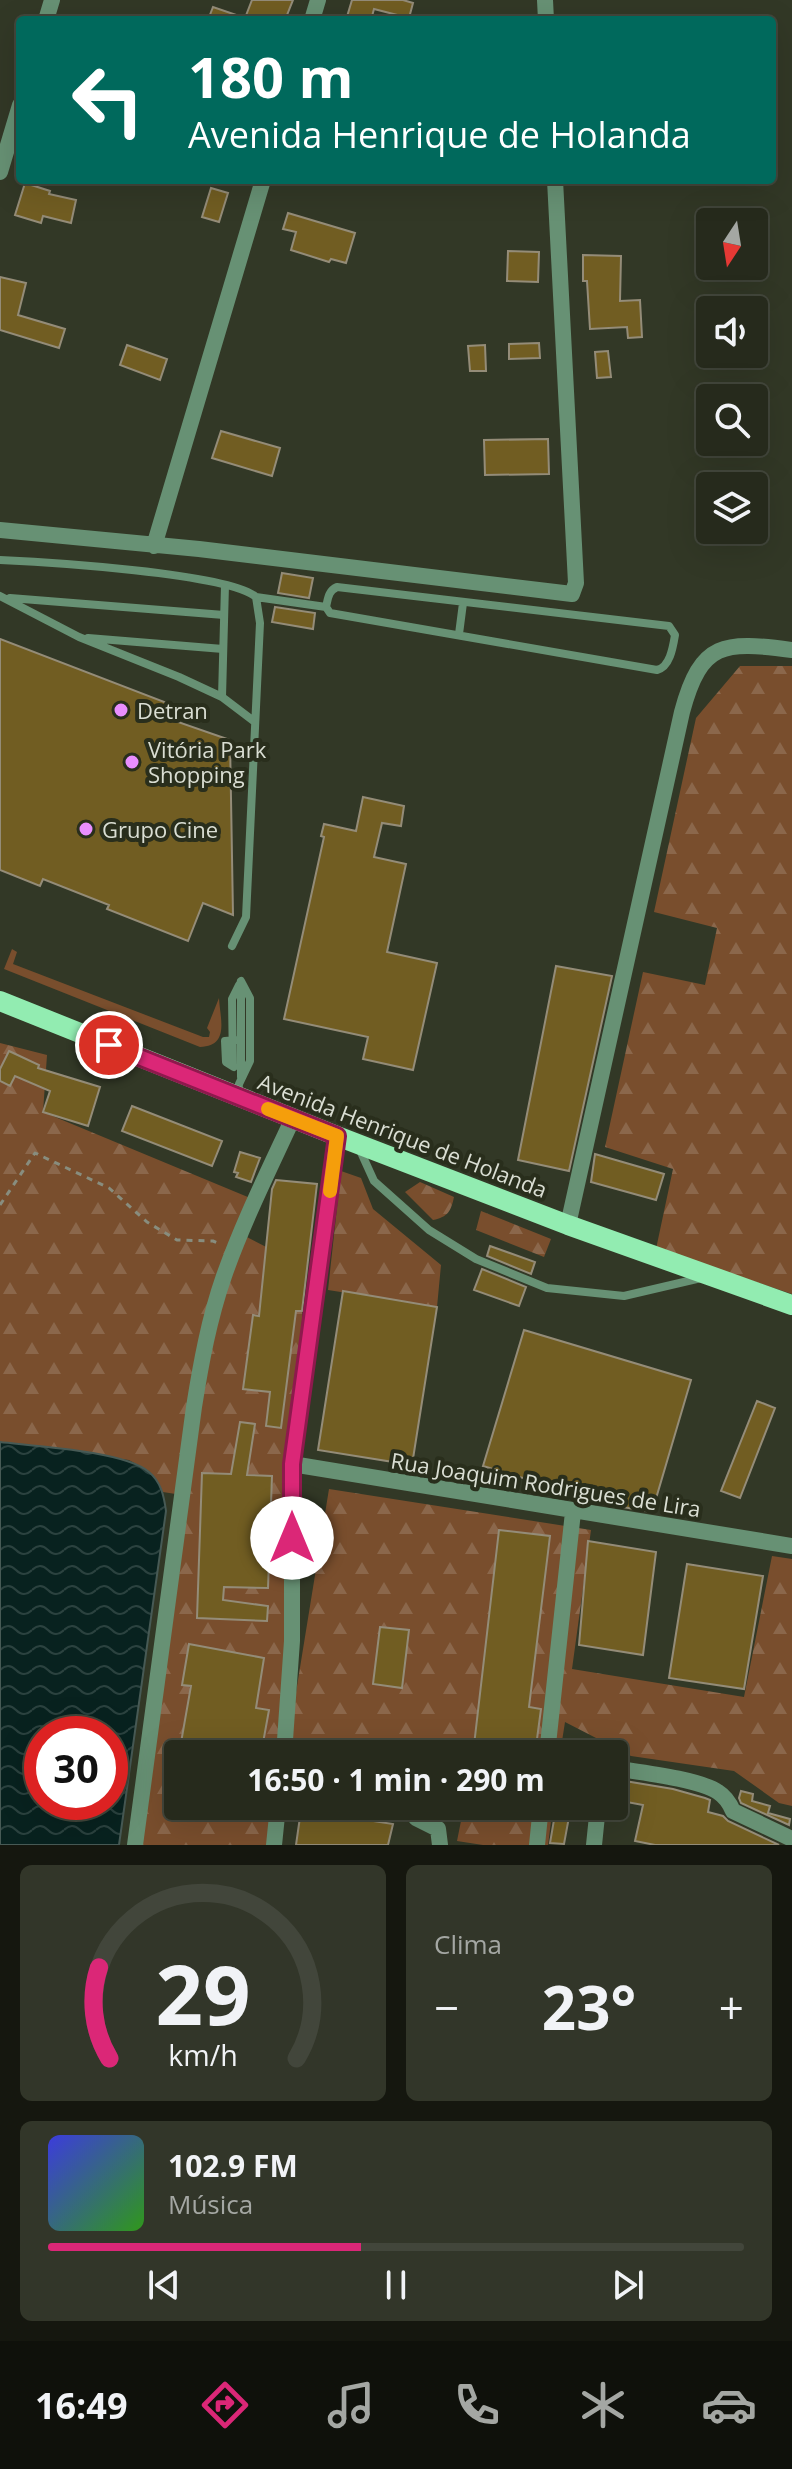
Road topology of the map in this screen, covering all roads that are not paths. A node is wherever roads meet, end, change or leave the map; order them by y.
1 (16, 118) edge
2 (0, 172) edge
3 (262, 184) edge
4 (555, 184) edge
5 (0, 530) edge
6 (154, 546) junction
7 (0, 560) edge
8 (225, 585) junction
9 (3, 597) edge
10 (256, 597) junction
11 (463, 603) junction
12 (326, 607) junction
13 (224, 615) junction
14 (459, 634) junction
15 (79, 637) junction
16 (223, 649) junction
17 (792, 650) edge
18 (222, 697) junction
19 (255, 722) junction
20 (232, 946) dead end
21 (0, 1001) edge
22 (241, 1040) junction
23 (239, 1087) junction
24 (293, 1118) junction
25 (337, 1136) junction
26 (357, 1144) junction
27 (568, 1225) junction
28 (711, 1276) junction
29 (792, 1305) edge
30 (292, 1464) junction
31 (573, 1512) junction
32 (792, 1546) edge
33 (285, 1740) edge
34 (549, 1740) edge
35 (628, 1771) edge
36 (277, 1820) edge
37 (421, 1820) edge
38 (540, 1820) edge
39 (598, 1820) edge
40 (792, 1839) edge
41 (599, 1844) edge
42 (135, 1845) edge
43 (274, 1845) edge
44 (440, 1845) edge
45 (537, 1845) edge

1 - 2 street
3 - 6 street
4 - 6 street
5 - 6 street
7 - 8 lane
8 - 10 lane
8 - 13 lane
9 - 13 lane
9 - 15 lane
10 - 12 lane
10 - 19 lane
11 - 12 lane
11 - 14 lane
11 - 14 lane
12 - 14 lane
13 - 16 lane
15 - 16 lane
15 - 18 lane
16 - 18 lane
17 - 27 street
18 - 19 lane
19 - 20 lane
21 - 23 main road, Avenida Henrique de Holanda
22 - 22 lane
22 - 23 lane
22 - 23 lane
23 - 24 main road, Avenida Henrique de Holanda
24 - 25 main road, Avenida Henrique de Holanda
24 - 42 street
25 - 26 main road, Avenida Henrique de Holanda
25 - 30 street
26 - 27 main road, Avenida Henrique de Holanda
26 - 28 lane
27 - 28 main road, Avenida Henrique de Holanda
28 - 29 main road, Avenida Henrique de Holanda
30 - 31 street, Rua Joaquim Rodrigues de Lira
30 - 33 street
31 - 32 street, Rua Joaquim Rodrigues de Lira
31 - 34 street
35 - 40 street
36 - 43 street
37 - 44 street
38 - 45 street
39 - 41 street

